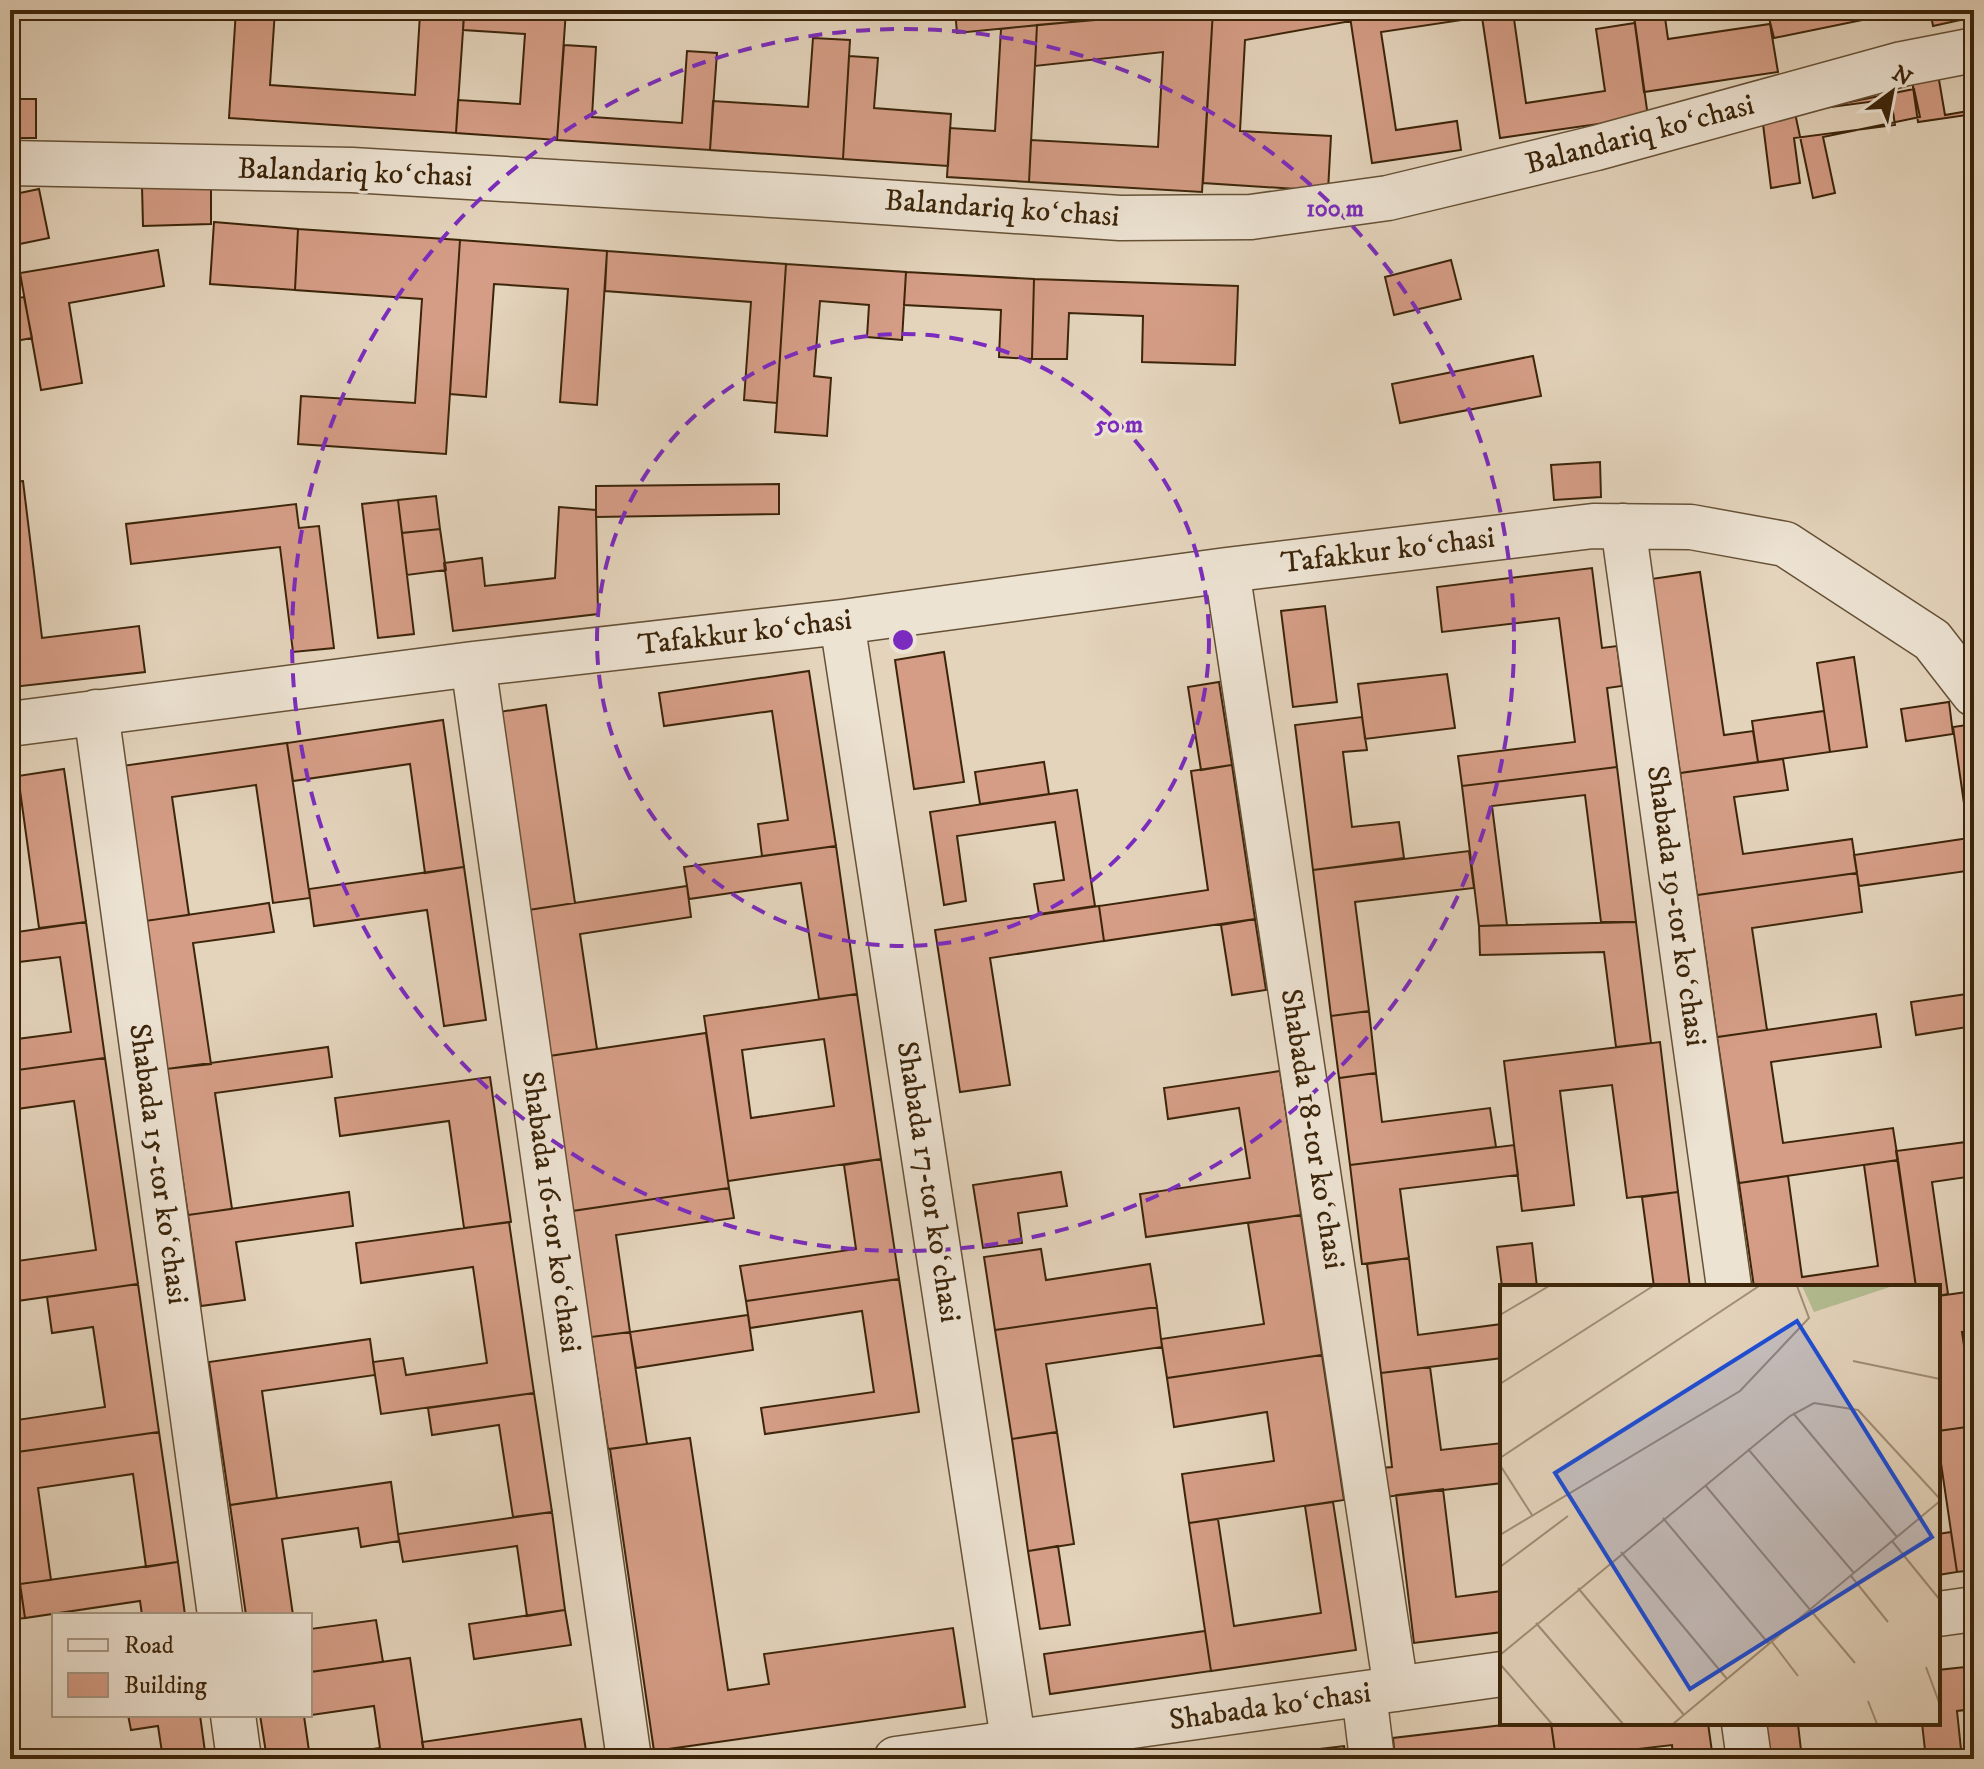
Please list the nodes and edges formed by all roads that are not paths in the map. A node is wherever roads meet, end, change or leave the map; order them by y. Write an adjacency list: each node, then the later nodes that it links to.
1 (1974, 50): 2 (street, Balandariq koʻchasi)
2 (10, 163)
3 (1623, 526): 4 (street, Tafakkur koʻchasi); 7 (street, Tafakkur koʻchasi); 10 (street, Shabada 19-tor koʻchasi)
4 (1227, 570): 5 (street, Tafakkur koʻchasi); 15 (street, Shabada 18-tor koʻchasi)
5 (842, 622): 6 (street, Tafakkur koʻchasi); 18 (street, Shabada 17-tor koʻchasi)
6 (473, 664): 8 (street, Tafakkur koʻchasi); 20 (street, Shabada 16-tor koʻchasi)
7 (1974, 694)
8 (96, 712): 9 (street, Tafakkur koʻchasi); 12 (street, Shabada 15-tor koʻchasi)
9 (10, 724)
10 (1729, 1285)
11 (1974, 1609): 13 (street)
12 (220, 1613)
13 (1940, 1614)
14 (1500, 1674): 15 (street, Shabada koʻchasi)
15 (1380, 1691): 18 (street, Shabada koʻchasi); 22 (street, Shabada 18-tor koʻchasi)
16 (233, 1717): 19 (street)
17 (1744, 1725): 23 (street)
18 (1015, 1751): 21 (street, Shabada koʻchasi)
19 (239, 1759)
20 (629, 1759)
21 (896, 1759)
22 (1372, 1759)
23 (1749, 1759)

